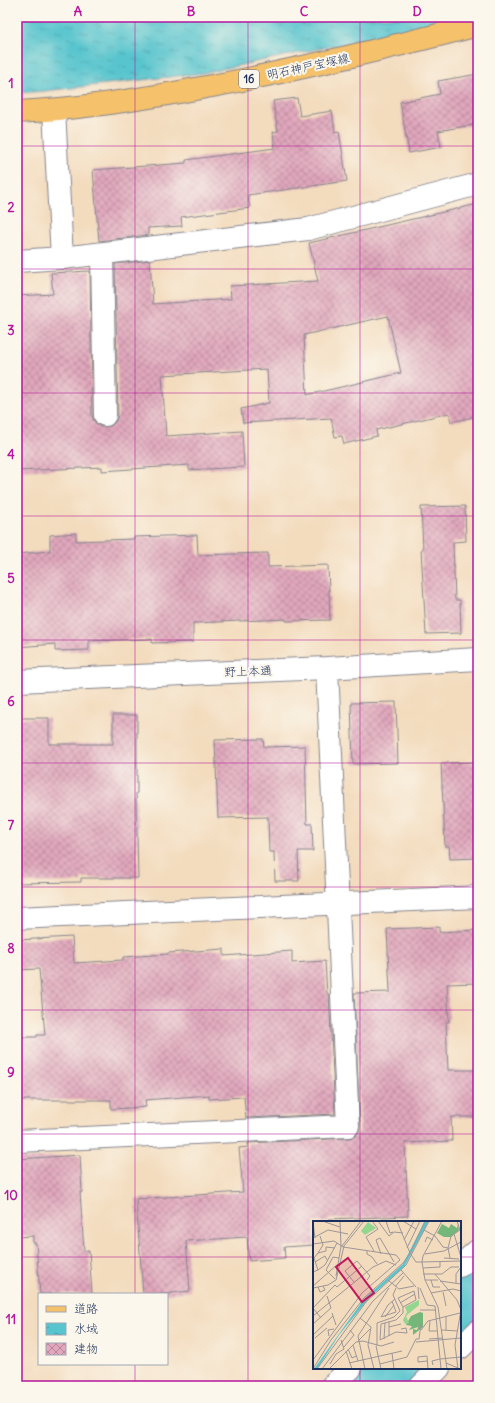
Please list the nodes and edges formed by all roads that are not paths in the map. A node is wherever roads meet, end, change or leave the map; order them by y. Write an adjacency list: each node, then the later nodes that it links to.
1 (478, 25): 2 (main road, 明石神戸宝塚線 / 16)
2 (54, 110): 3 (main road, 明石神戸宝塚線 / 16); 6 (street)
3 (17, 112)
4 (478, 184): 5 (street)
5 (102, 254): 6 (street); 8 (street)
6 (62, 258): 7 (street)
7 (17, 261)
8 (105, 415)
9 (478, 660): 10 (street, 野上本通)
10 (327, 668): 11 (street, 野上本通); 13 (street)
11 (17, 681)
12 (478, 897): 13 (street)
13 (338, 904): 14 (street); 15 (street)
14 (17, 918)
15 (17, 1141)
16 (478, 1250): 17 (street)
17 (461, 1265)
18 (478, 1331): 19 (street)
19 (461, 1347)
20 (350, 1369): 22 (street)
21 (439, 1369): 23 (street)
22 (332, 1386)
23 (421, 1386)

